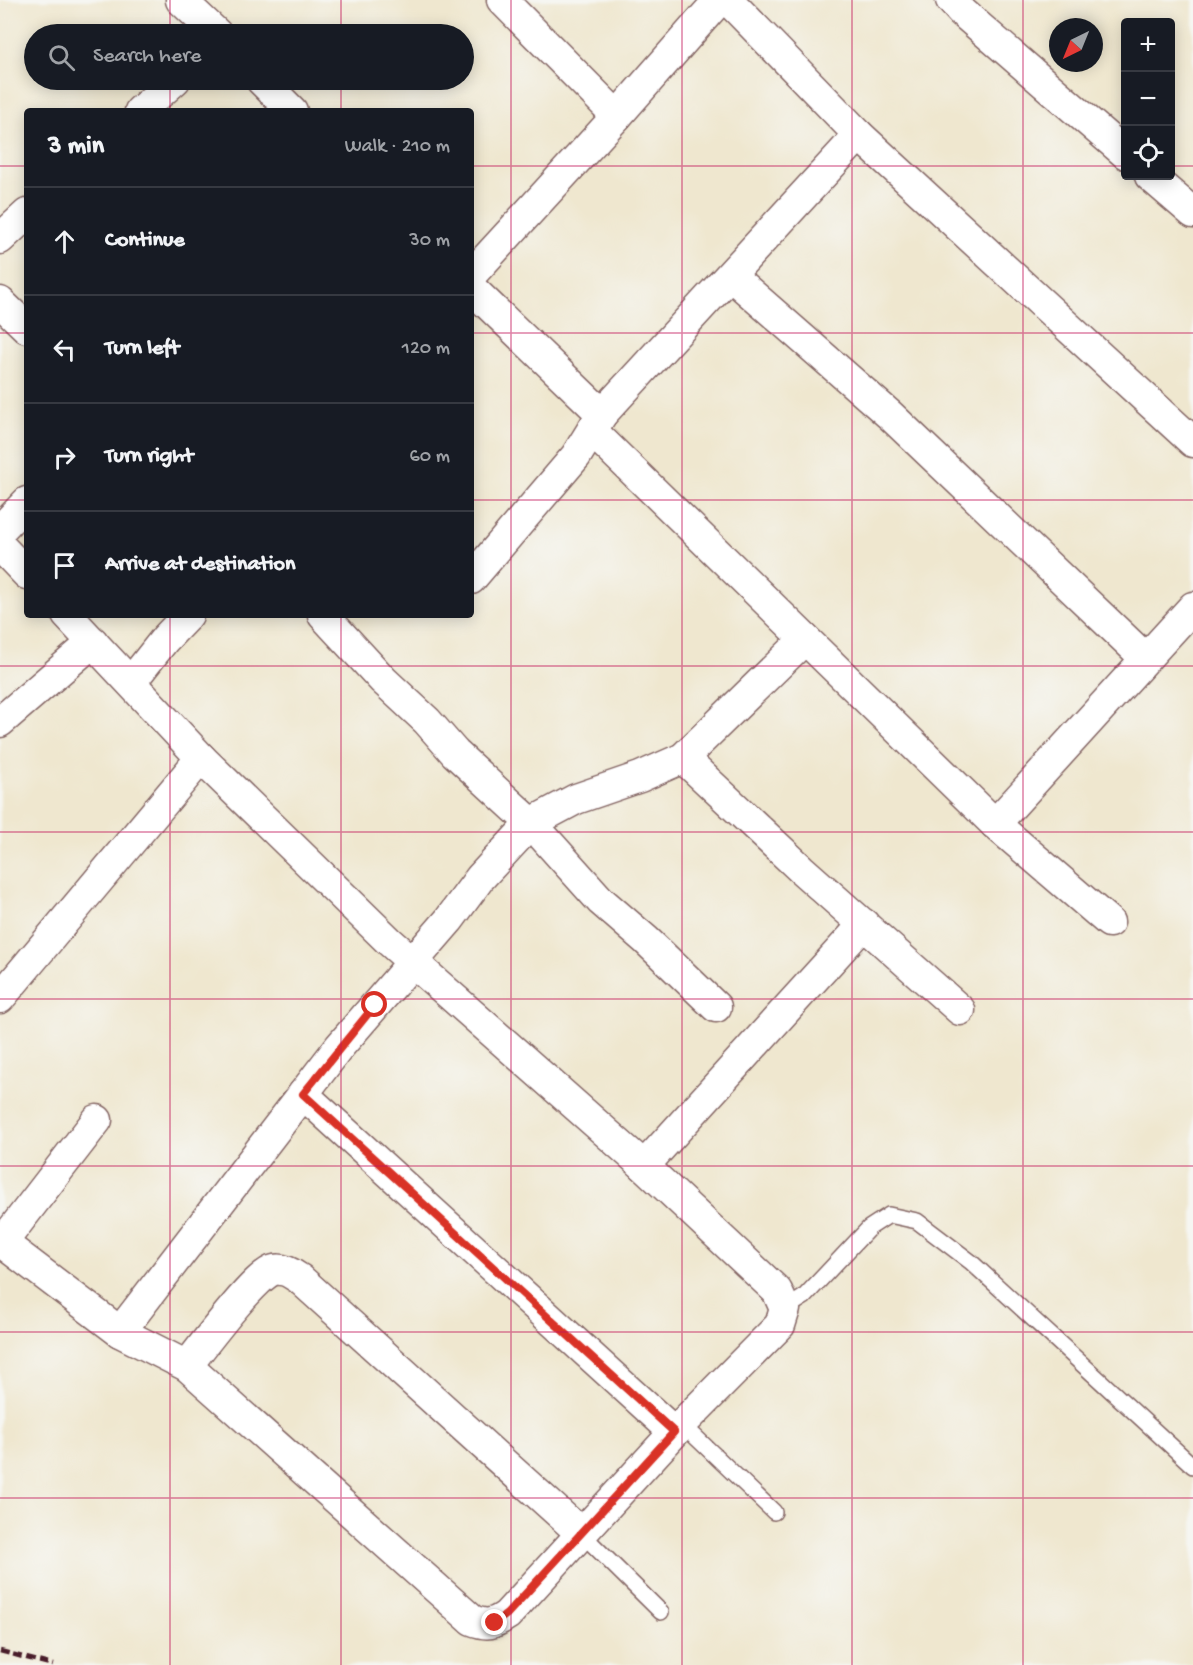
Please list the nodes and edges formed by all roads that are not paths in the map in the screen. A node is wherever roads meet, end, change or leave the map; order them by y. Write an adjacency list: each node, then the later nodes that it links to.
1 (181, 0): 6 (street)
2 (502, 0): 11 (street)
3 (719, 0): 11 (street)
4 (728, 0): 12 (street)
5 (951, 0): 13 (street)
6 (206, 24)
7 (164, 90): 9 (street)
8 (271, 90): 10 (street)
9 (143, 108)
10 (289, 108)
11 (616, 116): 18 (street)
12 (859, 135): 19 (street); 24 (street)
13 (1121, 151)
14 (1155, 180): 15 (street)
15 (1193, 213)
16 (24, 217): 17 (street)
17 (0, 239)
18 (474, 272)
19 (731, 276): 23 (street); 36 (street)
20 (474, 291): 23 (street)
21 (0, 302): 22 (street)
22 (24, 325)
23 (597, 423): 29 (street); 34 (street)
24 (1193, 442)
25 (24, 505): 26 (street)
26 (0, 530)
27 (0, 546): 28 (street)
28 (24, 571)
29 (474, 575)
30 (1193, 607): 36 (street)
31 (70, 618): 35 (street)
32 (186, 618): 37 (street)
33 (326, 618): 41 (street)
34 (805, 639): 40 (street); 42 (street)
35 (93, 642): 37 (street); 38 (street)
36 (1145, 658): 42 (street)
37 (131, 681): 39 (street)
38 (0, 722)
39 (201, 758): 45 (street); 46 (street)
40 (683, 758): 41 (street); 44 (street)
41 (531, 823): 45 (street); 47 (street)
42 (995, 824): 43 (street)
43 (1110, 922)
44 (864, 924): 48 (street); 51 (street)
45 (412, 961): 49 (street); 51 (street)
46 (0, 998)
47 (716, 1007)
48 (960, 1010)
49 (303, 1094): 54 (street); 56 (street)
50 (97, 1120): 52 (street)
51 (644, 1166): 53 (street)
52 (1, 1242): 54 (street)
53 (785, 1309): 56 (street); 57 (lane)
54 (120, 1332): 55 (street)
55 (187, 1366): 59 (street); 59 (street)
56 (678, 1428): 58 (lane); 59 (street)
57 (1193, 1466)
58 (774, 1512)
59 (581, 1533): 60 (lane)
60 (661, 1612)

